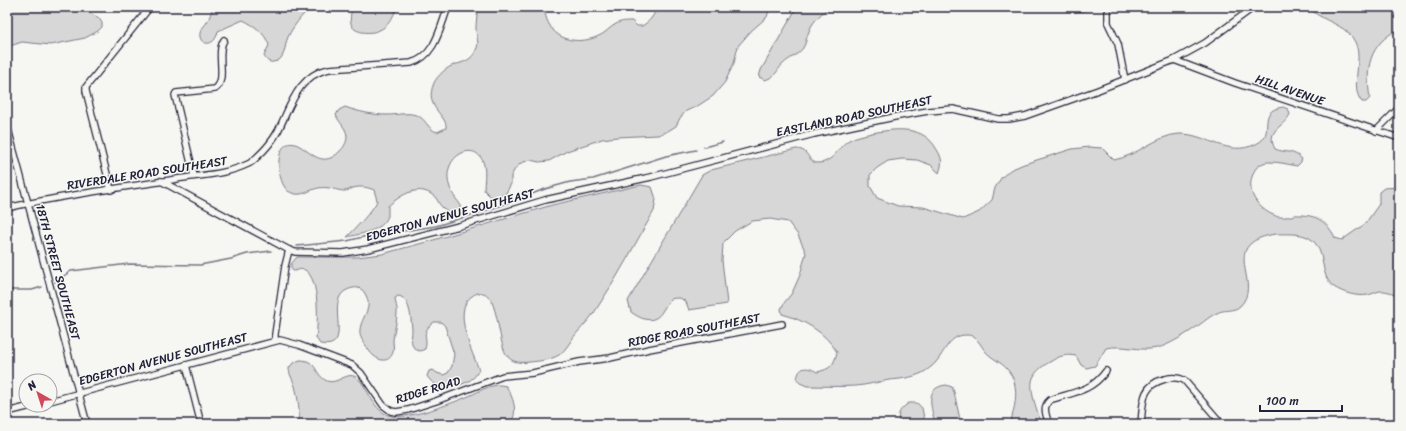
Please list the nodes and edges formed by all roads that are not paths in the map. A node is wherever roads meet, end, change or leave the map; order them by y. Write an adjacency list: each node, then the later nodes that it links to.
1 (150, 7): 15 (street)
2 (448, 7): 12 (street, RIVERDALE ROAD SOUTHEAST)
3 (1254, 7): 6 (street, EASTLAND ROAD SOUTHEAST)
4 (1108, 12): 7 (street)
5 (224, 40): 12 (street)
6 (1174, 60): 7 (street, EASTLAND ROAD SOUTHEAST); 10 (street, HILL AVENUE)
7 (1125, 80): 14 (street, EASTLAND ROAD SOUTHEAST)
8 (1399, 108): 10 (street)
9 (7, 125): 16 (street, 18TH STREET SOUTHEAST)
10 (1376, 130): 11 (street, HILL AVENUE)
11 (1399, 138)
12 (194, 176): 13 (street, RIVERDALE ROAD SOUTHEAST)
13 (161, 181): 15 (street, RIVERDALE ROAD SOUTHEAST); 18 (street)
14 (628, 182): 18 (street, EDGERTON AVENUE SOUTHEAST)
15 (111, 190): 16 (street, RIVERDALE ROAD SOUTHEAST)
16 (28, 204): 17 (street, RIVERDALE ROAD SOUTHEAST); 24 (street, 18TH STREET SOUTHEAST)
17 (7, 208)
18 (289, 250): 20 (street)
19 (782, 324): 21 (street, RIDGE ROAD SOUTHEAST)
20 (275, 340): 21 (street, RIDGE ROAD); 22 (street, EDGERTON AVENUE SOUTHEAST)
21 (610, 358)
22 (186, 365): 24 (street, EDGERTON AVENUE SOUTHEAST); 29 (street)
23 (1106, 371): 30 (street)
24 (79, 393): 25 (street, EDGERTON AVENUE SOUTHEAST); 28 (street, 18TH STREET SOUTHEAST)
25 (58, 399)
26 (18, 409): 27 (street)
27 (7, 412)
28 (87, 424)
29 (201, 424)
30 (1049, 424)
31 (1141, 424): 32 (street)
32 (1222, 424)

